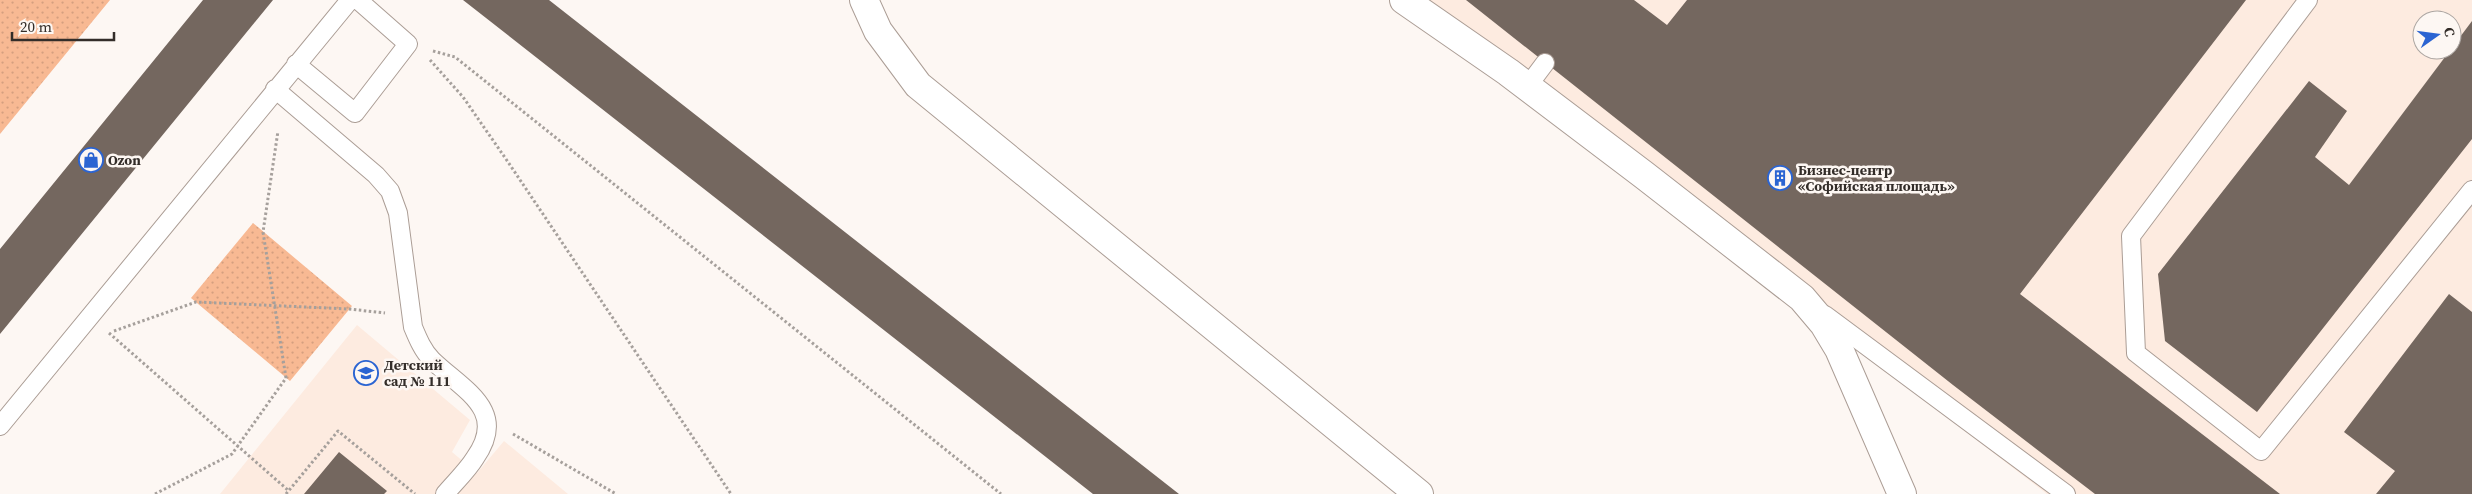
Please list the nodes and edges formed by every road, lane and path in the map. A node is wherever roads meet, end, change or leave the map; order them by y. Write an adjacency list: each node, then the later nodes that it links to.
1 (350, 0): 8 (lane)
2 (358, 0): 6 (lane)
3 (864, 0): 27 (street)
4 (1404, 0): 9 (street)
5 (2308, 0): 11 (lane)
6 (408, 44): 8 (lane); 25 (path); 26 (path)
7 (1545, 62): 9 (lane)
8 (296, 64): 10 (lane)
9 (1528, 87): 12 (street)
10 (279, 93): 13 (path); 14 (lane); 15 (lane)
11 (2472, 190)
12 (1802, 298): 28 (street); 29 (lane)
13 (275, 306): 15 (path); 16 (path); 19 (path)
14 (90, 316): 16 (path); 18 (lane)
15 (411, 316): 17 (lane)
16 (109, 333): 19 (path)
17 (487, 414): 23 (lane); 24 (path)
18 (0, 426)
19 (238, 447): 20 (path); 21 (path)
20 (288, 492): 22 (path)
21 (155, 494)
22 (415, 494)
23 (445, 494)
24 (616, 494)
25 (731, 494)
26 (1001, 494)
27 (1419, 494)
28 (1902, 494)
29 (2066, 494)

